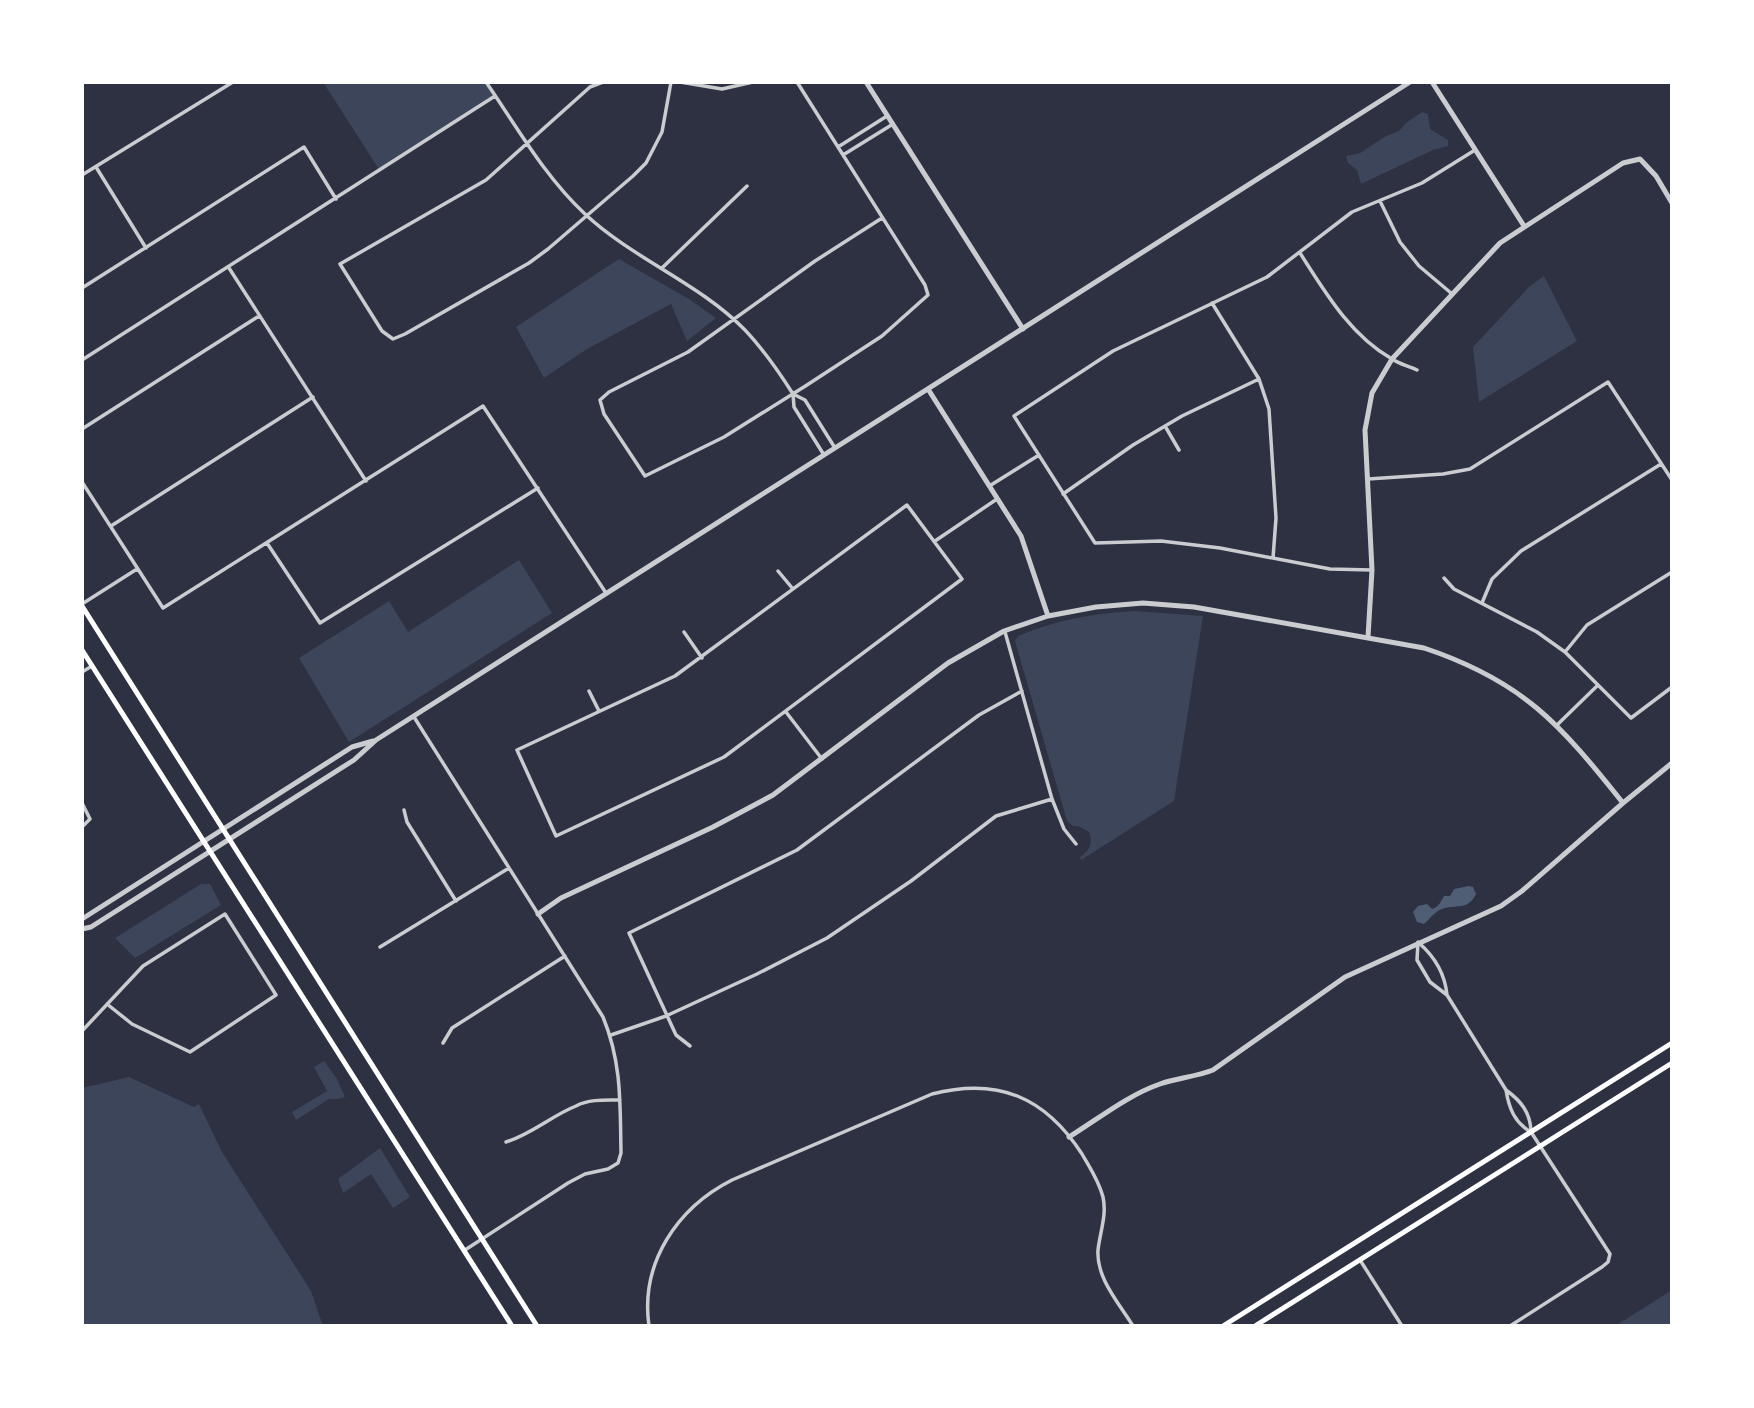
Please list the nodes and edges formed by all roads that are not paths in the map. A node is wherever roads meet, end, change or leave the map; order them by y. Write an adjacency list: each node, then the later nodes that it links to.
1 (233, 82): 18 (street)
2 (486, 82): 11 (street)
3 (603, 82): 14 (street)
4 (671, 82): 24 (street)
5 (680, 82): 6 (street)
6 (753, 82)
7 (797, 82): 15 (street)
8 (866, 82): 12 (street)
9 (1410, 82): 36 (street)
10 (1432, 82): 16 (street)
11 (495, 96): 14 (street); 21 (street)
12 (887, 116): 13 (street); 15 (street)
13 (893, 124): 17 (street); 36 (street)
14 (529, 143): 24 (street); 24 (street)
15 (838, 147): 17 (street)
16 (1475, 150): 22 (street); 26 (street)
17 (843, 155): 25 (street)
18 (96, 167): 19 (street); 27 (street)
19 (82, 176)
20 (747, 186): 30 (street)
21 (336, 199): 27 (street); 29 (street)
22 (1380, 201): 28 (street); 32 (street)
23 (1672, 203): 26 (street)
24 (587, 215): 30 (street)
25 (882, 218): 35 (street); 42 (street)
26 (1524, 226): 32 (street)
27 (146, 248): 31 (street)
28 (1300, 253): 33 (street); 37 (street)
29 (228, 268): 34 (street); 38 (street)
30 (663, 268): 35 (street)
31 (82, 288)
32 (1451, 293): 37 (street)
33 (1212, 303): 40 (street); 49 (street)
34 (260, 316): 43 (street); 45 (street)
35 (733, 320): 42 (street); 42 (street)
36 (1023, 328): 41 (street)
37 (1392, 359): 39 (street); 51 (street)
38 (82, 360)
39 (1417, 370)
40 (1259, 379): 44 (street); 62 (street)
41 (928, 389): 46 (street); 55 (street)
42 (793, 394): 46 (street); 48 (street)
43 (313, 397): 53 (street); 59 (street)
44 (1165, 426): 47 (street); 57 (street)
45 (82, 429)
46 (835, 448): 48 (street)
47 (1179, 450)
48 (824, 455): 69 (street)
49 (1039, 455): 55 (street); 57 (street)
50 (1661, 464): 51 (street); 52 (street); 70 (street)
51 (1368, 479): 64 (street)
52 (1672, 480)
53 (366, 481): 56 (street); 61 (street)
54 (82, 482): 59 (street)
55 (991, 485): 58 (street)
56 (538, 488): 61 (street); 69 (street)
57 (1063, 494): 62 (street)
58 (998, 499): 60 (street); 72 (street)
59 (111, 526): 63 (street)
60 (935, 541): 68 (street); 86 (street)
61 (267, 543): 63 (street)
62 (1273, 558): 64 (street)
63 (137, 569): 71 (street)
64 (1372, 570): 75 (street)
65 (778, 571): 68 (street)
66 (1672, 572): 77 (street)
67 (1444, 578): 70 (street)
68 (793, 589): 78 (street)
69 (606, 593): 87 (street)
70 (1482, 603): 77 (street)
71 (82, 605): 97 (main road)
72 (1048, 616): 73 (street); 75 (street)
73 (1004, 631): 84 (street); 90 (street)
74 (684, 632): 78 (street)
75 (1368, 637): 88 (street)
76 (82, 650): 79 (main road)
77 (1564, 652): 81 (street)
78 (702, 658): 85 (street)
79 (92, 666): 80 (street); 99 (main road)
80 (82, 672)
81 (1599, 684): 82 (street); 88 (street)
82 (1672, 687)
83 (589, 691): 85 (street)
84 (1022, 691): 92 (street); 112 (street)
85 (599, 711): 86 (street)
86 (786, 712): 90 (street)
87 (413, 716): 89 (street); 102 (street)
88 (1557, 725): 94 (street)
89 (376, 740): 97 (street); 98 (street)
90 (822, 759): 104 (street)
91 (1672, 763): 94 (street)
92 (1052, 799): 100 (street); 112 (street)
93 (82, 803): 96 (street)
94 (1623, 803): 107 (street)
95 (404, 810): 103 (street)
96 (82, 827)
97 (223, 830): 98 (main road); 99 (street)
98 (230, 840): 101 (street); 125 (main road)
99 (204, 841): 101 (main road); 105 (street)
100 (1076, 844)
101 (211, 852): 106 (street); 126 (main road)
102 (509, 868): 103 (street); 104 (street)
103 (456, 901): 108 (street)
104 (538, 914): 109 (street)
105 (82, 919)
106 (82, 929)
107 (1418, 942): 110 (street); 110 (street); 122 (street)
108 (380, 947)
109 (566, 956): 114 (street); 115 (street)
110 (1447, 995): 119 (street)
111 (107, 1004): 111 (street); 113 (street)
112 (666, 1016): 114 (street); 117 (street)
113 (82, 1031)
114 (611, 1035): 120 (street)
115 (443, 1043)
116 (1672, 1043): 121 (main road)
117 (690, 1046)
118 (1672, 1063): 124 (main road)
119 (1506, 1090): 121 (street); 121 (street)
120 (620, 1100): 123 (street); 125 (street)
121 (1531, 1132): 124 (street); 132 (main road)
122 (1069, 1137): 130 (street); 131 (street)
123 (506, 1142)
124 (1540, 1146): 127 (main road); 135 (street)
125 (482, 1239): 126 (street); 129 (main road)
126 (463, 1251): 128 (main road)
127 (1360, 1260): 133 (main road); 134 (street)
128 (512, 1326)
129 (537, 1326)
130 (649, 1326)
131 (1133, 1326)
132 (1223, 1326)
133 (1255, 1326)
134 (1402, 1326)
135 (1510, 1326)

